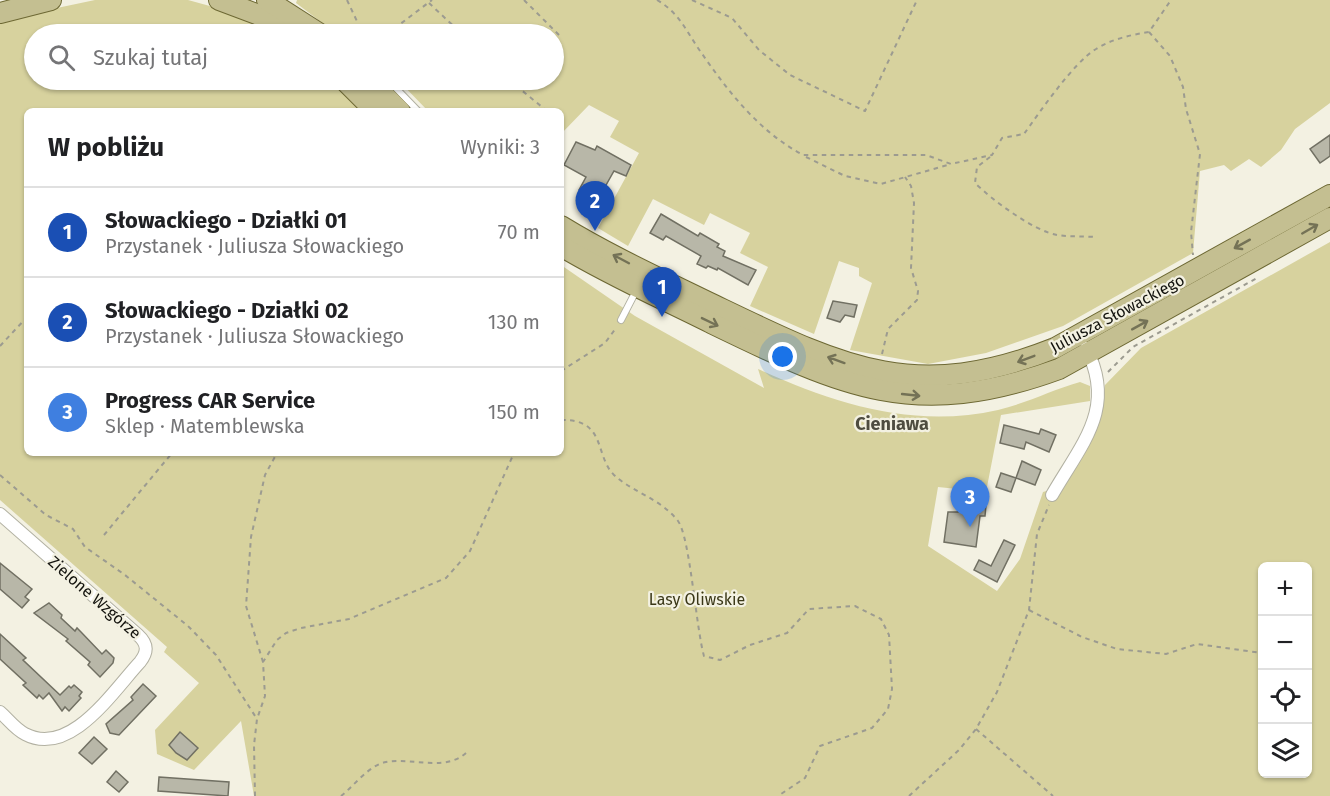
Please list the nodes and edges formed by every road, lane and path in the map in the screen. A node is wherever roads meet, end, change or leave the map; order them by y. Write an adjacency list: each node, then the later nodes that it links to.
1 (51, 0): 11 (main road)
2 (219, 0): 12 (main road)
3 (267, 0): 13 (main road)
4 (346, 0): 14 (path)
5 (524, 0): 17 (path)
6 (657, 0): 27 (path)
7 (692, 0): 8 (path)
8 (917, 0)
9 (1171, 0): 18 (path)
10 (430, 1): 15 (path); 16 (path)
11 (0, 13)
12 (275, 24)
13 (304, 24)
14 (358, 24)
15 (400, 24)
16 (452, 24)
17 (548, 24)
18 (1149, 32): 28 (path); 36 (path)
19 (354, 90): 23 (main road)
20 (379, 90): 24 (main road)
21 (398, 90): 25 (lane)
22 (521, 90): 26 (path)
23 (372, 108)
24 (397, 108)
25 (415, 108)
26 (543, 108)
27 (804, 155): 29 (path); 30 (path)
28 (992, 155): 29 (path); 34 (path)
29 (951, 164): 30 (path)
30 (906, 177): 44 (path)
31 (1330, 195): 41 (main road, Juliusza Słowackiego, one-way to 41)
32 (1330, 218): 43 (main road, Juliusza Słowackiego, one-way to 32)
33 (564, 228): 38 (main road, Juliusza Słowackiego, one-way to 33)
34 (1095, 237)
35 (564, 247): 38 (main road, Juliusza Słowackiego)
36 (1194, 258)
37 (1258, 278): 47 (path)
38 (642, 280): 40 (lane); 41 (main road, Juliusza Słowackiego, one-way to 38); 43 (main road, Juliusza Słowackiego, one-way to 43)
39 (24, 320): 42 (path)
40 (621, 320): 45 (path)
41 (1080, 336): 43 (street)
42 (0, 346)
43 (1089, 354): 47 (street)
44 (880, 363)
45 (566, 365): 46 (path)
46 (564, 367)
47 (1098, 376): 53 (street)
48 (564, 421): 65 (path)
49 (170, 456): 55 (path)
50 (275, 456): 58 (path)
51 (513, 456): 58 (path)
52 (0, 475): 60 (path)
53 (1052, 495): 56 (path)
54 (0, 514): 59 (street, Zielone Wzgórze)
55 (104, 536)
56 (1029, 610): 57 (path); 61 (path)
57 (1258, 652)
58 (263, 662): 60 (path)
59 (0, 712)
60 (257, 719): 63 (path)
61 (976, 729): 66 (path); 67 (path)
62 (468, 751): 64 (path)
63 (255, 796)
64 (340, 796)
65 (778, 796)
66 (909, 796)
67 (1053, 796)

